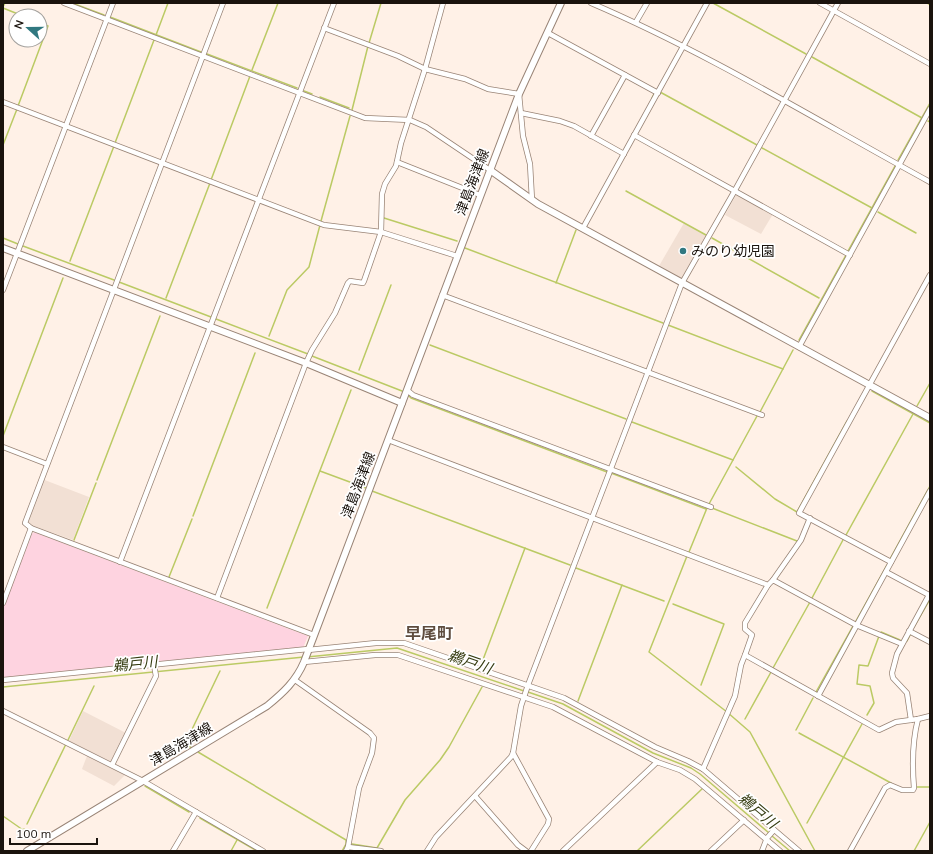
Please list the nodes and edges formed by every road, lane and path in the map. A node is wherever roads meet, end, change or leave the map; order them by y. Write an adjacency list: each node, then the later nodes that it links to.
1 (64, 3): 13 (street)
2 (113, 3): 13 (street)
3 (223, 3): 18 (street)
4 (334, 3): 15 (street)
5 (443, 3): 20 (street)
6 (561, 3): 16 (main road, 津島海津線)
7 (591, 3): 14 (street)
8 (646, 3): 14 (street)
9 (707, 3): 17 (street)
10 (820, 3): 12 (street)
11 (838, 3): 12 (street)
12 (834, 11): 19 (street); 25 (street)
13 (107, 19): 18 (street); 31 (street)
14 (636, 22): 17 (street)
15 (324, 28): 20 (street); 22 (street)
16 (548, 33): 21 (street); 24 (main road, 津島海津線)
17 (683, 46): 23 (street); 25 (street)
18 (203, 56): 22 (street); 36 (street)
19 (930, 64)
20 (425, 69): 24 (street); 30 (street)
21 (625, 75): 23 (street); 33 (street)
22 (299, 92): 30 (street); 42 (street)
23 (658, 93): 32 (street)
24 (519, 94): 28 (street); 29 (main road, 津島海津線)
25 (784, 101): 37 (street); 40 (street)
26 (3, 102): 31 (street)
27 (930, 109): 37 (street)
28 (521, 115): 29 (street); 33 (street); 43 (street)
29 (510, 116): 38 (main road, 津島海津線)
30 (410, 120): 35 (street); 38 (street)
31 (66, 126): 36 (street); 47 (street)
32 (634, 135): 34 (street); 40 (street)
33 (590, 136): 34 (street)
34 (624, 154): 44 (street)
35 (397, 162): 41 (street); 45 (street)
36 (162, 163): 42 (street); 53 (street)
37 (899, 165): 39 (street); 48 (street)
38 (490, 170): 41 (main road, 津島海津線); 43 (main road)
39 (930, 182)
40 (734, 192): 48 (street); 51 (street)
41 (480, 195): 49 (main road, 津島海津線)
42 (258, 200): 45 (street); 55 (street)
43 (532, 200): 44 (main road)
44 (583, 228): 51 (main road)
45 (381, 232): 49 (street); 57 (street)
46 (3, 248): 47 (main road)
47 (17, 253): 52 (street); 53 (main road)
48 (850, 255): 56 (street)
49 (457, 256): 54 (main road, 津島海津線)
50 (930, 275): 59 (street)
51 (682, 283): 56 (main road); 58 (street)
52 (3, 290)
53 (113, 290): 55 (main road); 66 (street)
54 (442, 295): 58 (street); 60 (main road, 津島海津線)
55 (210, 326): 57 (main road); 73 (street)
56 (800, 347): 59 (main road)
57 (306, 363): 61 (main road); 79 (street)
58 (647, 372): 62 (street); 67 (street)
59 (869, 384): 63 (main road); 71 (street)
60 (407, 390): 61 (main road, 津島海津線); 67 (street)
61 (402, 403): 64 (main road, 津島海津線)
62 (762, 415)
63 (930, 418)
64 (388, 440): 70 (street); 83 (main road, 津島海津線)
65 (3, 447): 66 (street)
66 (47, 464): 72 (street)
67 (609, 471): 69 (street); 70 (street)
68 (930, 491): 74 (street)
69 (711, 507)
70 (591, 518): 77 (street); 92 (street)
71 (810, 518): 74 (street); 76 (street)
72 (31, 528): 73 (street); 80 (street)
73 (120, 562): 79 (street)
74 (891, 562): 75 (street)
75 (886, 572): 78 (street); 81 (street)
76 (773, 580): 77 (street); 81 (street)
77 (768, 585): 87 (street)
78 (929, 596): 82 (street)
79 (217, 598): 83 (street)
80 (3, 603)
81 (856, 626): 85 (street); 93 (street)
82 (910, 631): 84 (street); 85 (street)
83 (314, 635): 86 (main road, 津島海津線)
84 (930, 642)
85 (902, 644): 98 (street)
86 (308, 650): 88 (main road, 津島海津線); 89 (street); 92 (street)
87 (745, 655): 93 (street); 102 (street)
88 (304, 662): 91 (main road, 津島海津線); 94 (street)
89 (154, 666): 90 (street); 101 (street)
90 (3, 680)
91 (295, 680): 103 (main road, 津島海津線); 109 (street)
92 (528, 686): 94 (street); 102 (street)
93 (818, 696): 98 (street)
94 (524, 697): 99 (street); 100 (street)
95 (3, 711): 101 (street)
96 (930, 716): 97 (street)
97 (918, 719): 98 (street); 122 (street)
98 (911, 720)
99 (513, 753): 104 (street); 116 (street)
100 (657, 762): 106 (street); 117 (street)
101 (112, 765): 103 (street)
102 (702, 769): 107 (street)
103 (143, 781): 105 (street); 110 (main road, 津島海津線)
104 (475, 796): 114 (street); 115 (street)
105 (196, 812): 111 (street); 112 (street)
106 (744, 820): 108 (street); 118 (street)
107 (774, 830): 108 (street); 121 (street)
108 (767, 839): 119 (street); 120 (street)
109 (347, 849): 113 (street)
110 (27, 851)
111 (173, 851)
112 (263, 851)
113 (381, 851)
114 (427, 851)
115 (526, 851)
116 (531, 851)
117 (562, 851)
118 (711, 851)
119 (762, 851)
120 (780, 851)
121 (799, 851)
122 (850, 851)

